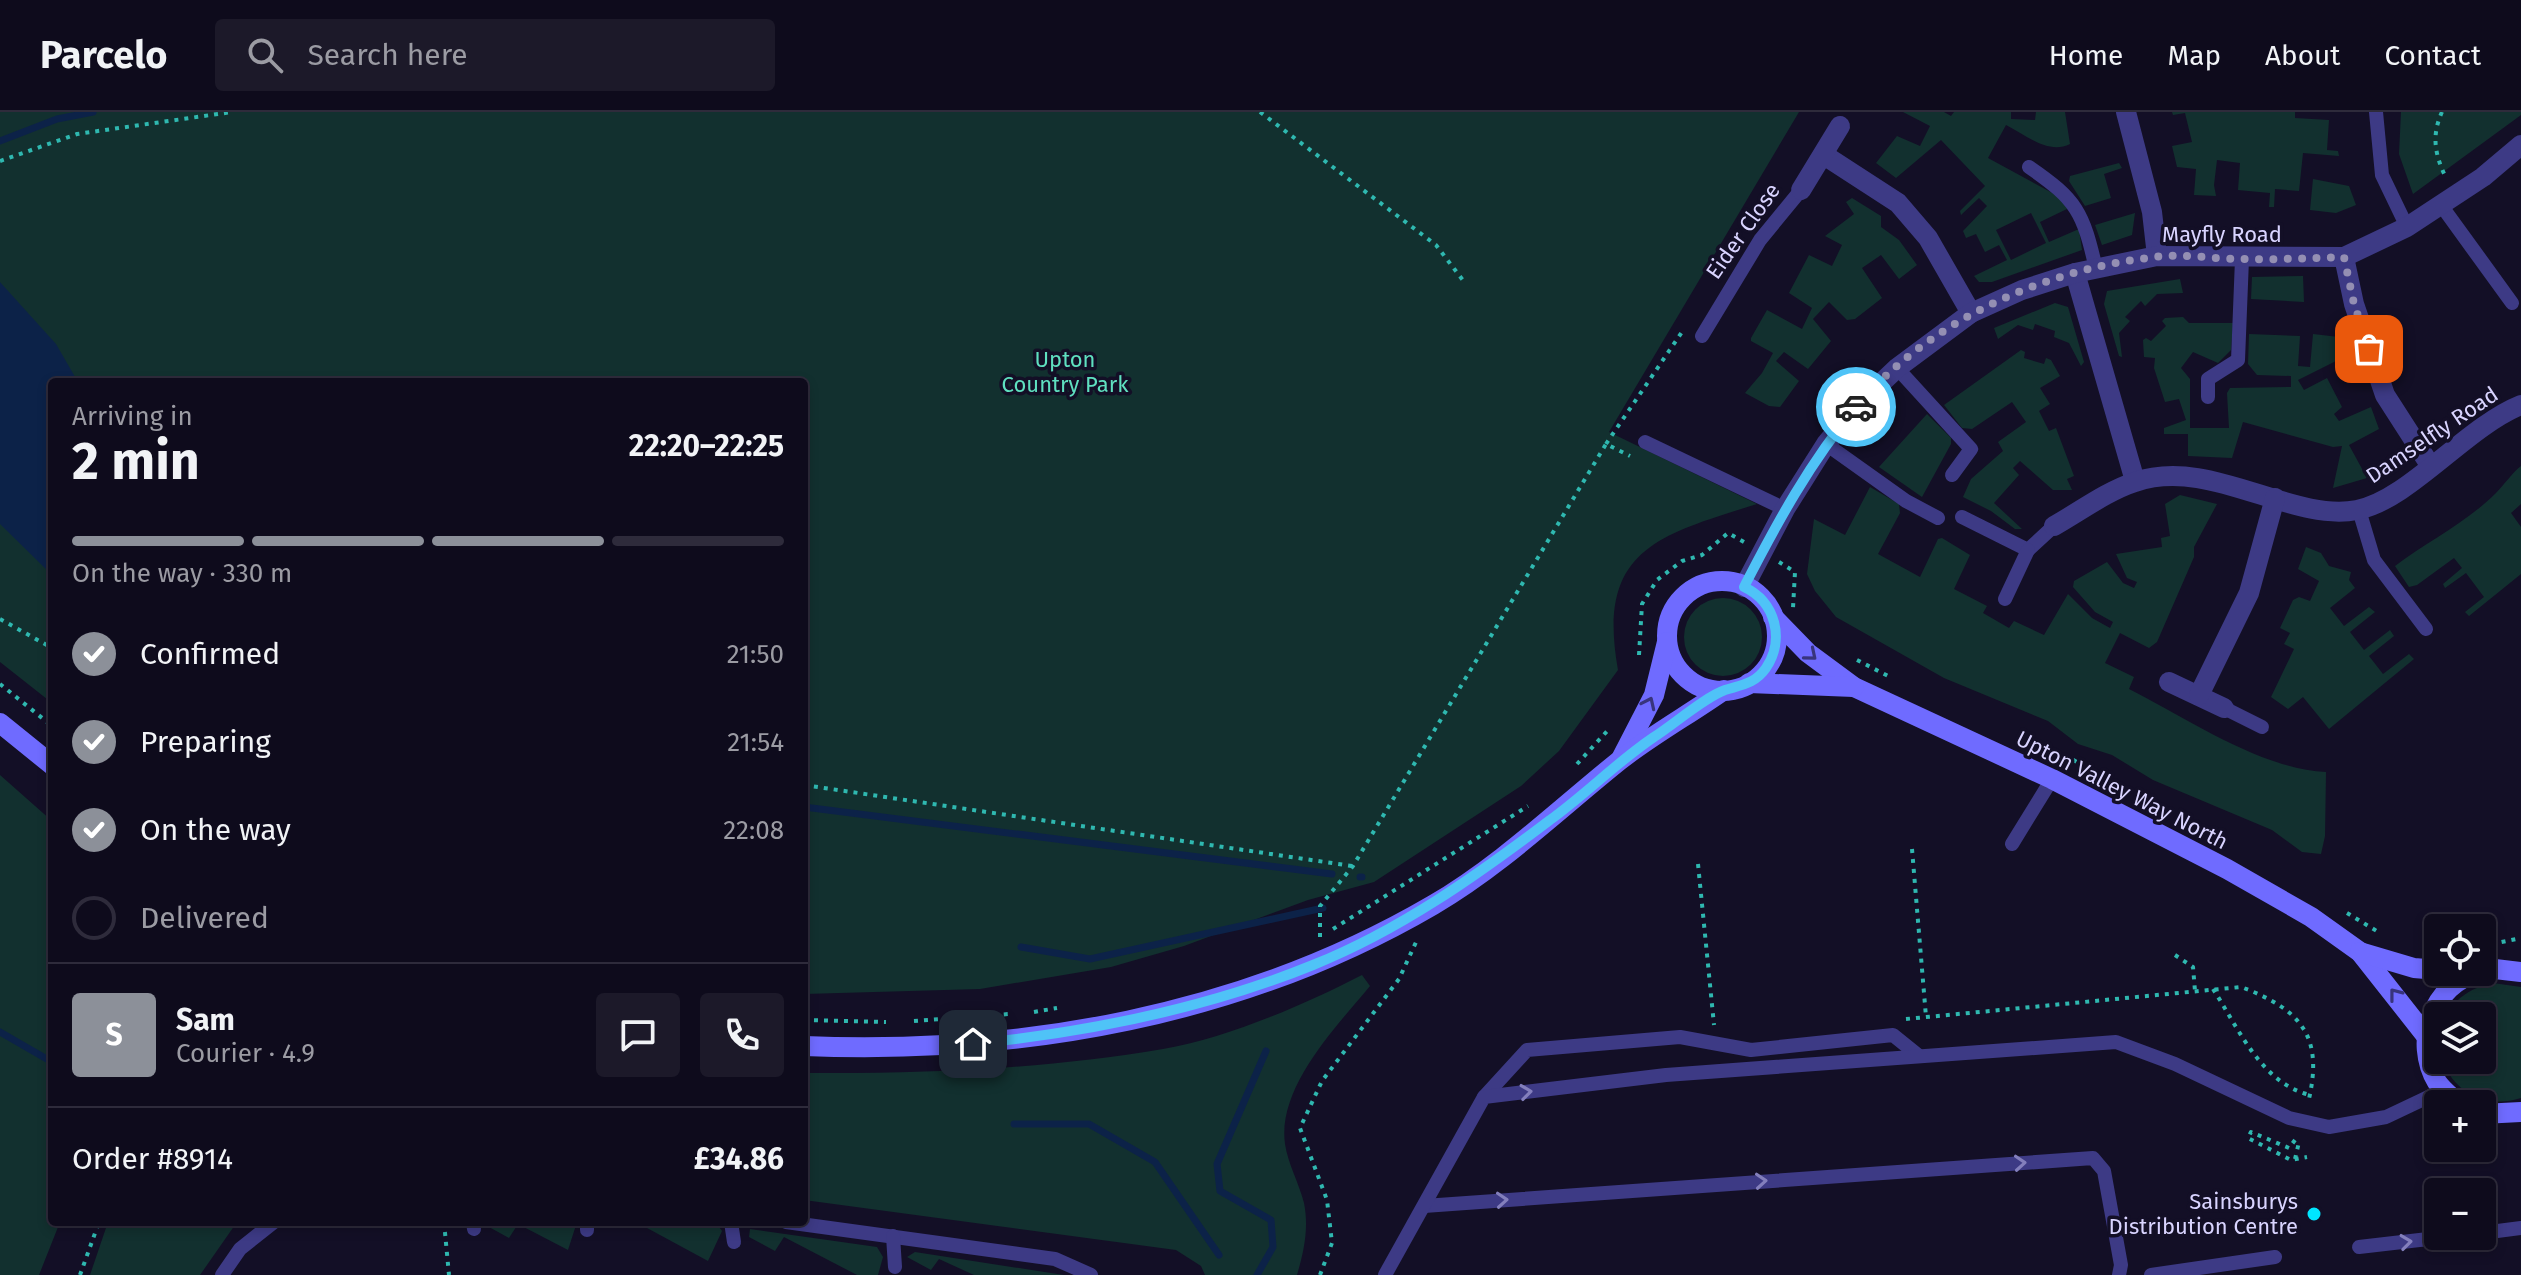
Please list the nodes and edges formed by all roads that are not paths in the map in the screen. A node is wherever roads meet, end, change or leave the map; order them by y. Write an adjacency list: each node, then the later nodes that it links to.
1 (2126, 112): 10 (street)
2 (2376, 112): 9 (lane)
3 (1844, 119): 5 (street, Eider Close)
4 (2519, 150): 8 (street, Mayfly Road)
5 (1824, 155): 7 (street, Eider Close); 16 (street)
6 (2029, 167): 13 (lane)
7 (1801, 190): 17 (lane, Eider Close)
8 (2441, 205): 9 (street, Mayfly Road); 15 (lane)
9 (2407, 227): 11 (street, Mayfly Road)
10 (2157, 256): 12 (street, Mayfly Road); 13 (street, Mayfly Road)
11 (2344, 257): 12 (street, Mayfly Road); 23 (street)
12 (2242, 259): 19 (lane)
13 (2096, 269): 14 (street, Mayfly Road)
14 (2075, 273): 16 (street, Mayfly Road); 25 (street)
15 (2512, 303)
16 (1971, 313): 18 (street, Mayfly Road)
17 (1702, 336)
18 (1897, 368): 22 (street, Mayfly Road); 24 (lane)
19 (2208, 397)
20 (2520, 409): 23 (street, Damselfly Road)
21 (1645, 442): 27 (lane)
22 (1826, 444): 27 (street, Mayfly Road); 30 (lane)
23 (2430, 465): 28 (street, Damselfly Road)
24 (1952, 475)
25 (2135, 481): 26 (street, Damselfly Road); 31 (street, Damselfly Road)
26 (2275, 498): 28 (street, Damselfly Road); 42 (street)
27 (1785, 509): 33 (street, Mayfly Road)
28 (2359, 510): 36 (lane)
29 (1962, 517): 32 (lane)
30 (1938, 518)
31 (2054, 526): 32 (lane, Damselfly Road)
32 (2028, 550): 34 (lane)
33 (1744, 587): 35 (street); 37 (street)
34 (2005, 599)
35 (1783, 615): 39 (street); 40 (street, Upton Valley Way North, one-way to 40)
36 (2426, 629)
37 (1667, 642): 41 (street); 46 (street, one-way to 37)
38 (2169, 682): 42 (street)
39 (1749, 683): 40 (street, Upton Valley Way North); 41 (street)
40 (1854, 687): 48 (street, Upton Valley Way North)
41 (1724, 690): 46 (street)
42 (2199, 695): 43 (street)
43 (2224, 708): 45 (lane)
44 (0, 723): 47 (street)
45 (2262, 727)
46 (1621, 760): 57 (street)
47 (48, 762)
48 (2052, 779): 49 (lane); 50 (street, Upton Valley Way North)
49 (2012, 844)
50 (2360, 952): 51 (street, Upton Valley Way North); 56 (street, Upton Valley Way North, one-way to 50)
51 (2424, 969)
52 (2520, 971): 53 (street)
53 (2496, 972)
54 (2452, 986): 55 (street)
55 (2438, 1002)
56 (2424, 1033)
57 (808, 1046)
58 (1919, 1056): 61 (lane, one-way to 58); 61 (lane); 62 (lane)
59 (2434, 1074): 60 (street)
60 (2443, 1090)
61 (1484, 1097): 65 (lane)
62 (2424, 1099)
63 (2520, 1113): 64 (street)
64 (2496, 1114)
65 (1424, 1206): 81 (lane); 82 (lane, one-way to 82)
66 (808, 1225): 71 (lane)
67 (269, 1226): 75 (lane)
68 (732, 1226): 73 (lane)
69 (2521, 1228): 70 (lane)
70 (2496, 1231)
71 (893, 1236): 77 (lane); 80 (lane)
72 (2424, 1239): 74 (lane, one-way to 72)
73 (734, 1242)
74 (2359, 1247)
75 (240, 1249): 78 (lane); 79 (lane)
76 (2275, 1257): 83 (lane)
77 (895, 1267)
78 (222, 1275)
79 (233, 1275)
80 (1091, 1275)
81 (1385, 1275)
82 (2119, 1275)
83 (2151, 1275)

